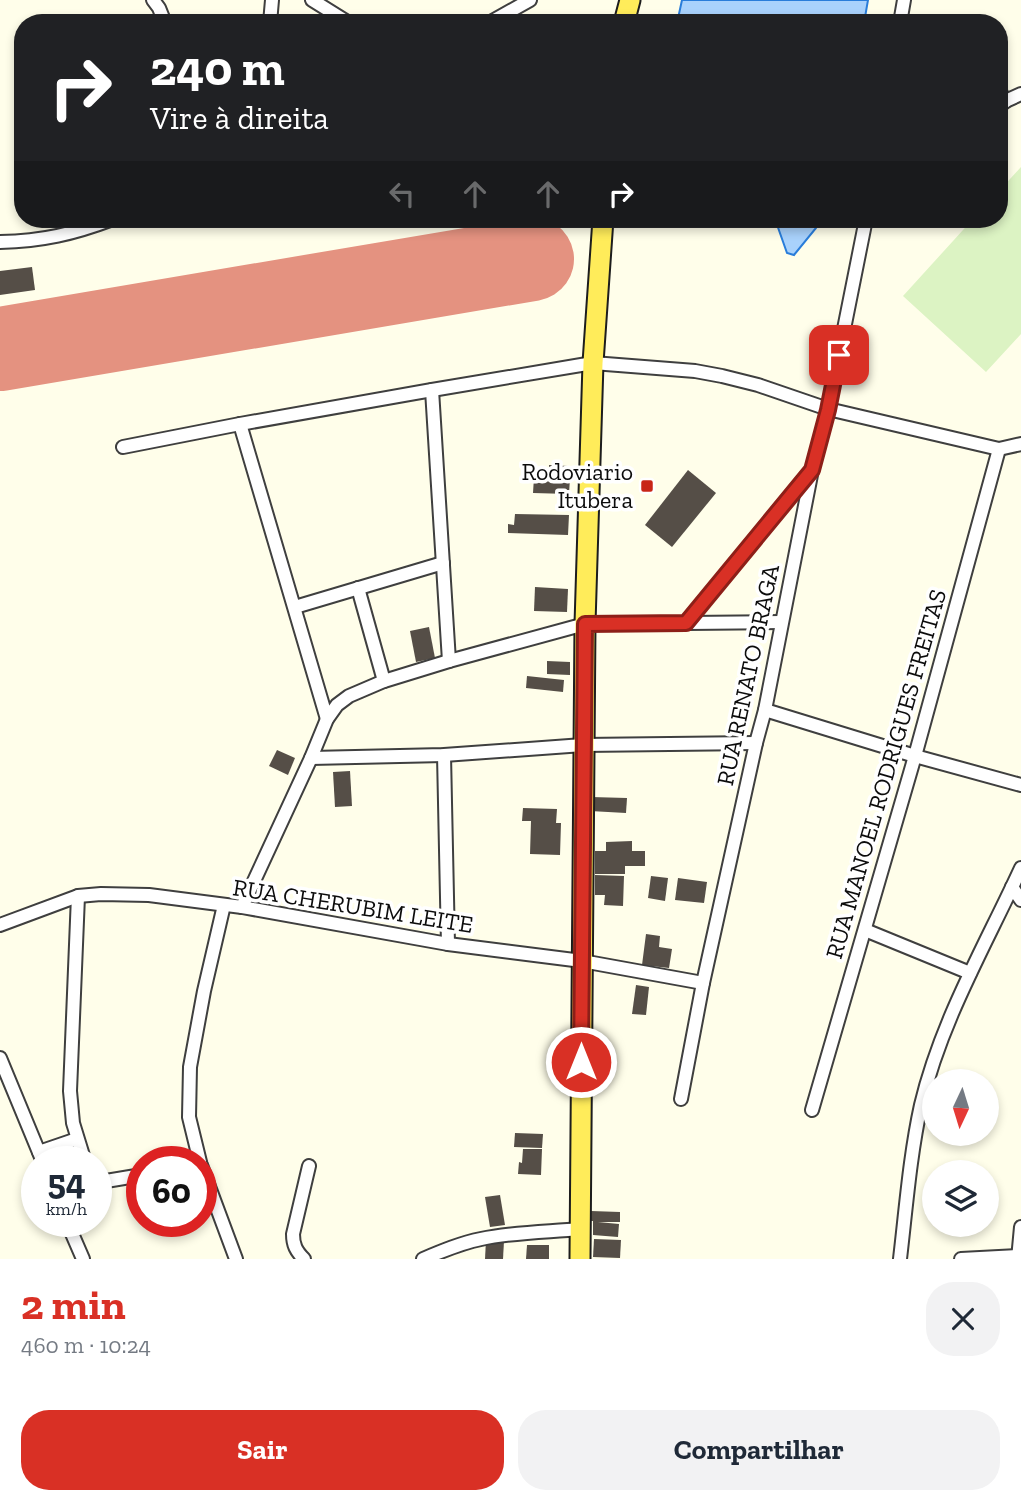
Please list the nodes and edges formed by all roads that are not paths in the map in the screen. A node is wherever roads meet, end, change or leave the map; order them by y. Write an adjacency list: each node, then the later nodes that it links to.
1 (313, 0): 3 (street)
2 (530, 0): 4 (street)
3 (335, 14)
4 (505, 14)
5 (70, 228): 9 (street)
6 (87, 228): 9 (street)
7 (602, 228): 11 (main road)
8 (864, 228): 13 (street, RUA RENATO BRAGA)
9 (63, 236): 10 (street)
10 (0, 242)
11 (593, 363): 12 (street); 13 (street); 24 (main road)
12 (432, 390): 14 (street); 19 (street)
13 (828, 410): 17 (street); 18 (street, RUA RENATO BRAGA)
14 (240, 424): 16 (street); 21 (street)
15 (1021, 444): 17 (street)
16 (123, 447)
17 (999, 449): 32 (street, RUA MANOEL RODRIGUES FREITAS)
18 (812, 470): 22 (street, RUA RENATO BRAGA); 23 (street)
19 (443, 563): 20 (street); 25 (street)
20 (358, 588): 21 (street); 26 (street)
21 (295, 607): 28 (street)
22 (781, 622): 23 (street); 27 (street, RUA RENATO BRAGA)
23 (686, 623): 24 (street)
24 (585, 624): 25 (street); 30 (main road)
25 (449, 661): 26 (street)
26 (383, 681): 28 (street)
27 (765, 710): 29 (street, RUA RENATO BRAGA); 32 (street)
28 (327, 719): 33 (street)
29 (756, 743): 30 (street); 46 (street, RUA RENATO BRAGA)
30 (583, 745): 31 (street); 44 (main road)
31 (444, 755): 33 (street); 43 (street)
32 (915, 756): 34 (street); 42 (street, RUA MANOEL RODRIGUES FREITAS)
33 (311, 758): 40 (street)
34 (1021, 785)
35 (1021, 868): 36 (street)
36 (1012, 887): 38 (street); 45 (street)
37 (78, 896): 39 (street, RUA CHERUBIM LEITE); 41 (street, RUA CHERUBIM LEITE); 50 (street)
38 (1021, 901)
39 (224, 905): 40 (street, RUA CHERUBIM LEITE); 54 (street)
40 (242, 907): 43 (street, RUA CHERUBIM LEITE)
41 (0, 925)
42 (865, 930): 45 (street); 49 (street, RUA MANOEL RODRIGUES FREITAS)
43 (448, 944): 44 (street, RUA CHERUBIM LEITE)
44 (582, 961): 46 (street, RUA CHERUBIM LEITE); 58 (main road)
45 (970, 973): 66 (street)
46 (703, 983): 48 (street, RUA RENATO BRAGA)
47 (0, 1058): 51 (street)
48 (681, 1098)
49 (812, 1110)
50 (77, 1139): 52 (street); 53 (street)
51 (36, 1146)
52 (63, 1146)
53 (79, 1146)
54 (197, 1146)
55 (309, 1166): 63 (street)
56 (217, 1207): 62 (street)
57 (1021, 1227): 60 (street)
58 (580, 1229): 64 (street); 65 (main road)
59 (73, 1237): 61 (street)
60 (1018, 1257): 67 (street)
61 (83, 1259)
62 (236, 1259)
63 (303, 1259)
64 (423, 1259)
65 (580, 1259)
66 (900, 1259)
67 (961, 1259)

